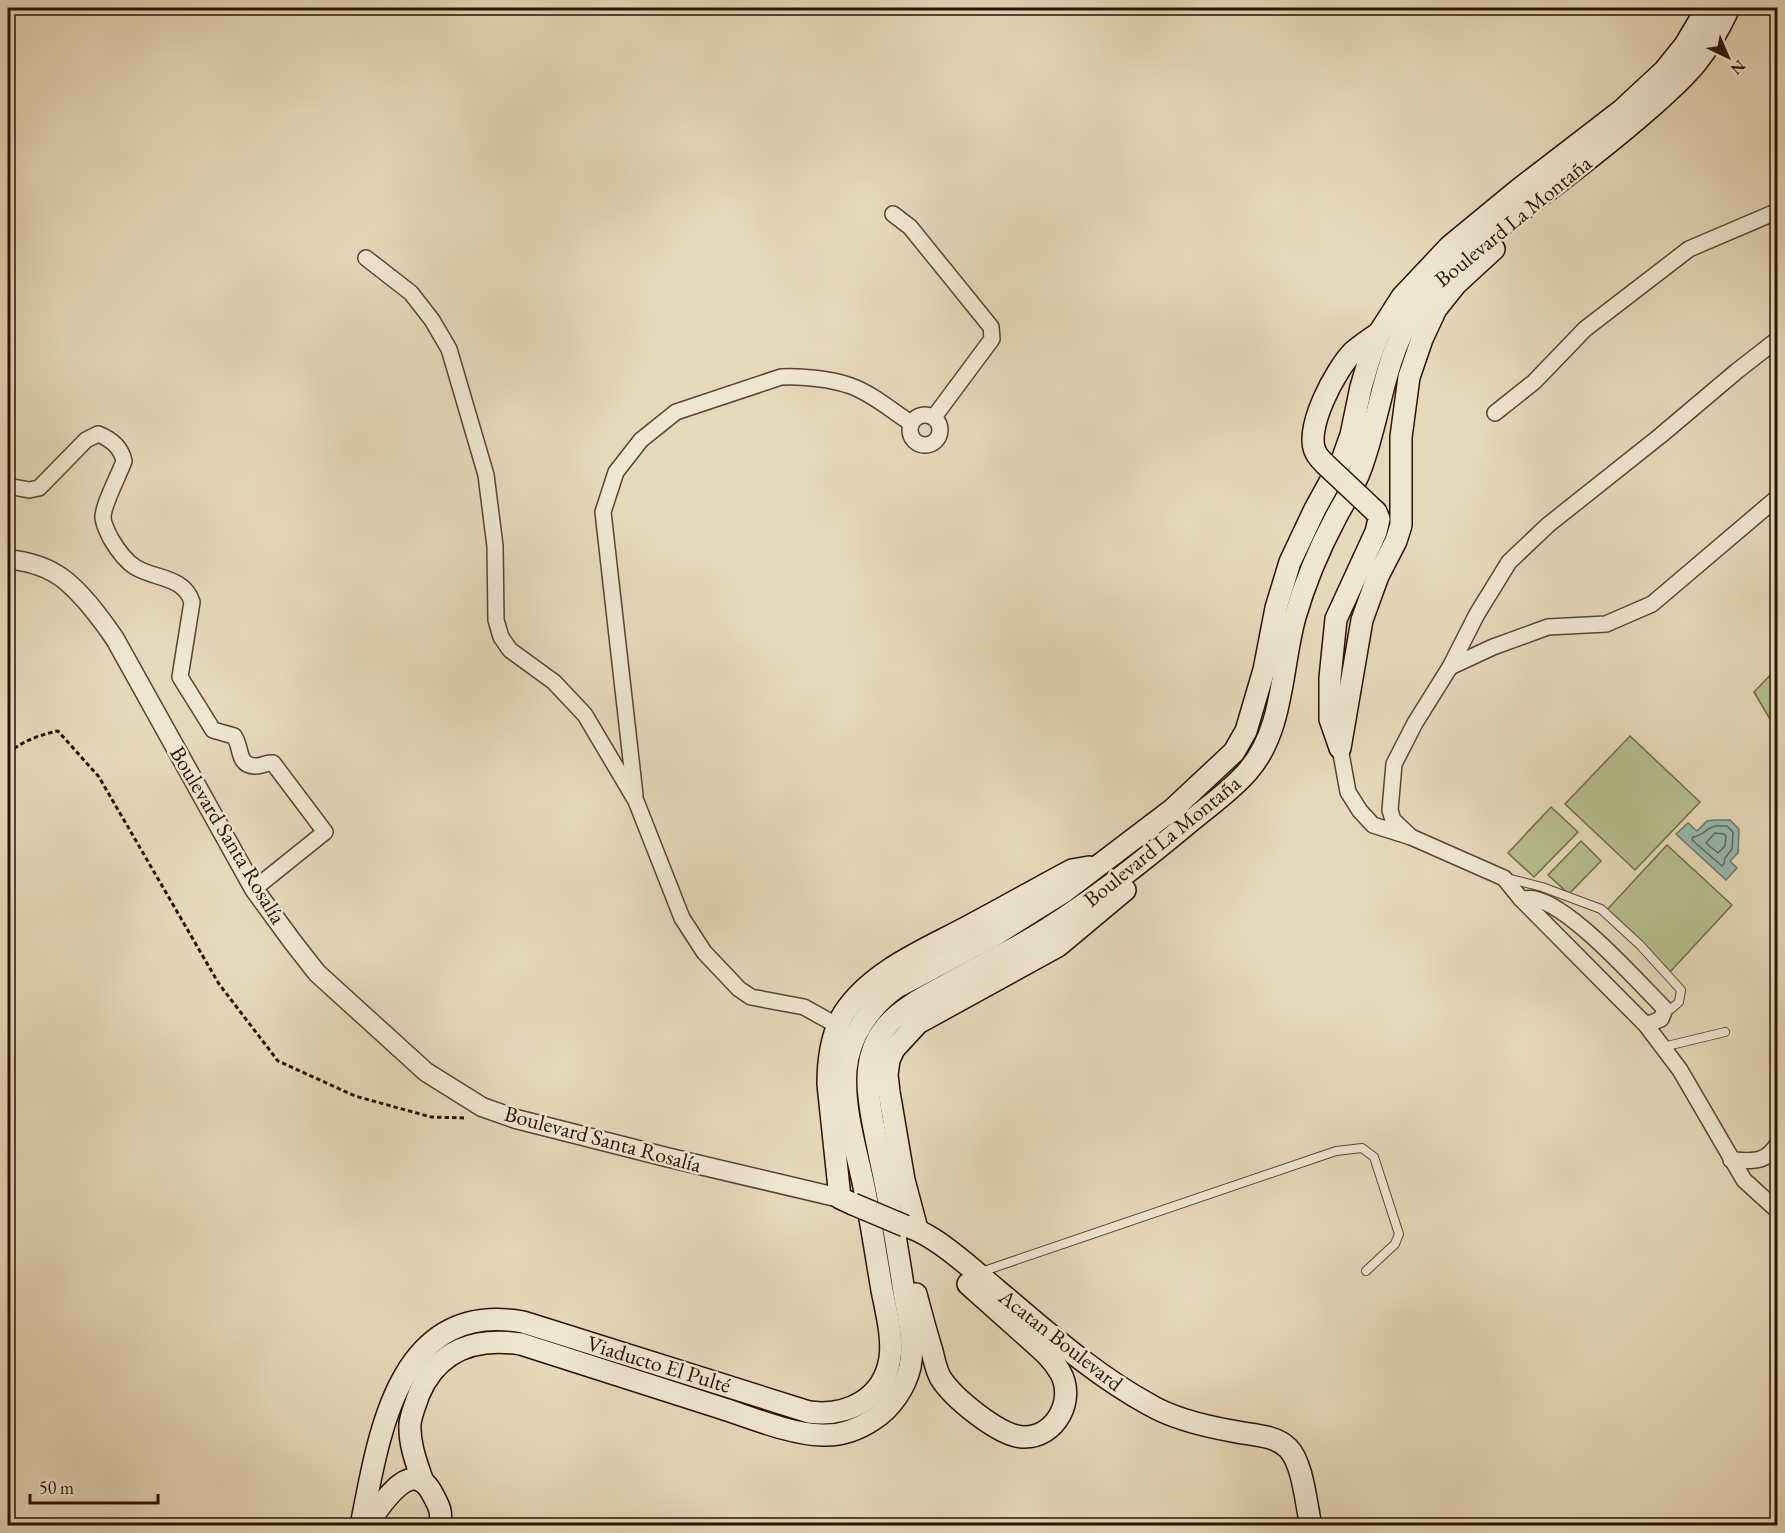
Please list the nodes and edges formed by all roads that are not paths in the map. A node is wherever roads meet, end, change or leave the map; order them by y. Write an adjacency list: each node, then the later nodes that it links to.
1 (1707, 8): 7 (main road, Boulevard La Montaña)
2 (1730, 8): 3 (main road, Boulevard La Montaña)
3 (1575, 170): 16 (main road); 20 (main road, Boulevard La Montaña)
4 (1778, 211): 9 (street)
5 (892, 214): 10 (street)
6 (366, 258): 17 (street)
7 (1379, 333): 16 (main road, bridge); 19 (main road, Boulevard La Montaña)
8 (1778, 339): 15 (street)
9 (1495, 413)
10 (934, 417): 11 (street); 11 (street)
11 (911, 423): 17 (street)
12 (8, 486): 22 (street)
13 (1778, 497): 15 (street)
14 (8, 559): 22 (street, Boulevard Santa Rosalía)
15 (1450, 667): 18 (street)
16 (1340, 748): 18 (street)
17 (636, 801): 26 (street)
18 (1411, 837): 21 (street)
19 (1102, 864): 26 (main road); 32 (main road, Boulevard La Montaña)
20 (1132, 867): 31 (main road, Boulevard La Montaña); 34 (main road)
21 (1504, 878): 23 (street); 24 (lane)
22 (255, 889): 32 (street, Boulevard Santa Rosalía)
23 (1521, 899): 24 (street); 25 (street)
24 (1665, 1009): 25 (street)
25 (1646, 1025): 28 (street)
26 (838, 1026): 32 (main road)
27 (1725, 1032): 28 (lane)
28 (1663, 1047): 30 (street)
29 (1778, 1143): 30 (street)
30 (1731, 1160): 33 (street)
31 (887, 1191): 35 (main road, Viaducto El Pulté)
32 (852, 1196): 34 (main road, bridge); 40 (main road, Viaducto El Pulté)
33 (1778, 1210)
34 (911, 1228): 35 (main road); 37 (main road, Acatan Boulevard)
35 (900, 1268): 38 (main road, Viaducto El Pulté)
36 (1366, 1271): 37 (lane)
37 (977, 1274): 42 (main road, Acatan Boulevard)
38 (423, 1482): 39 (main road, Viaducto El Pulté); 41 (main road)
39 (443, 1522)
40 (362, 1526)
41 (366, 1526)
42 (1311, 1526)

